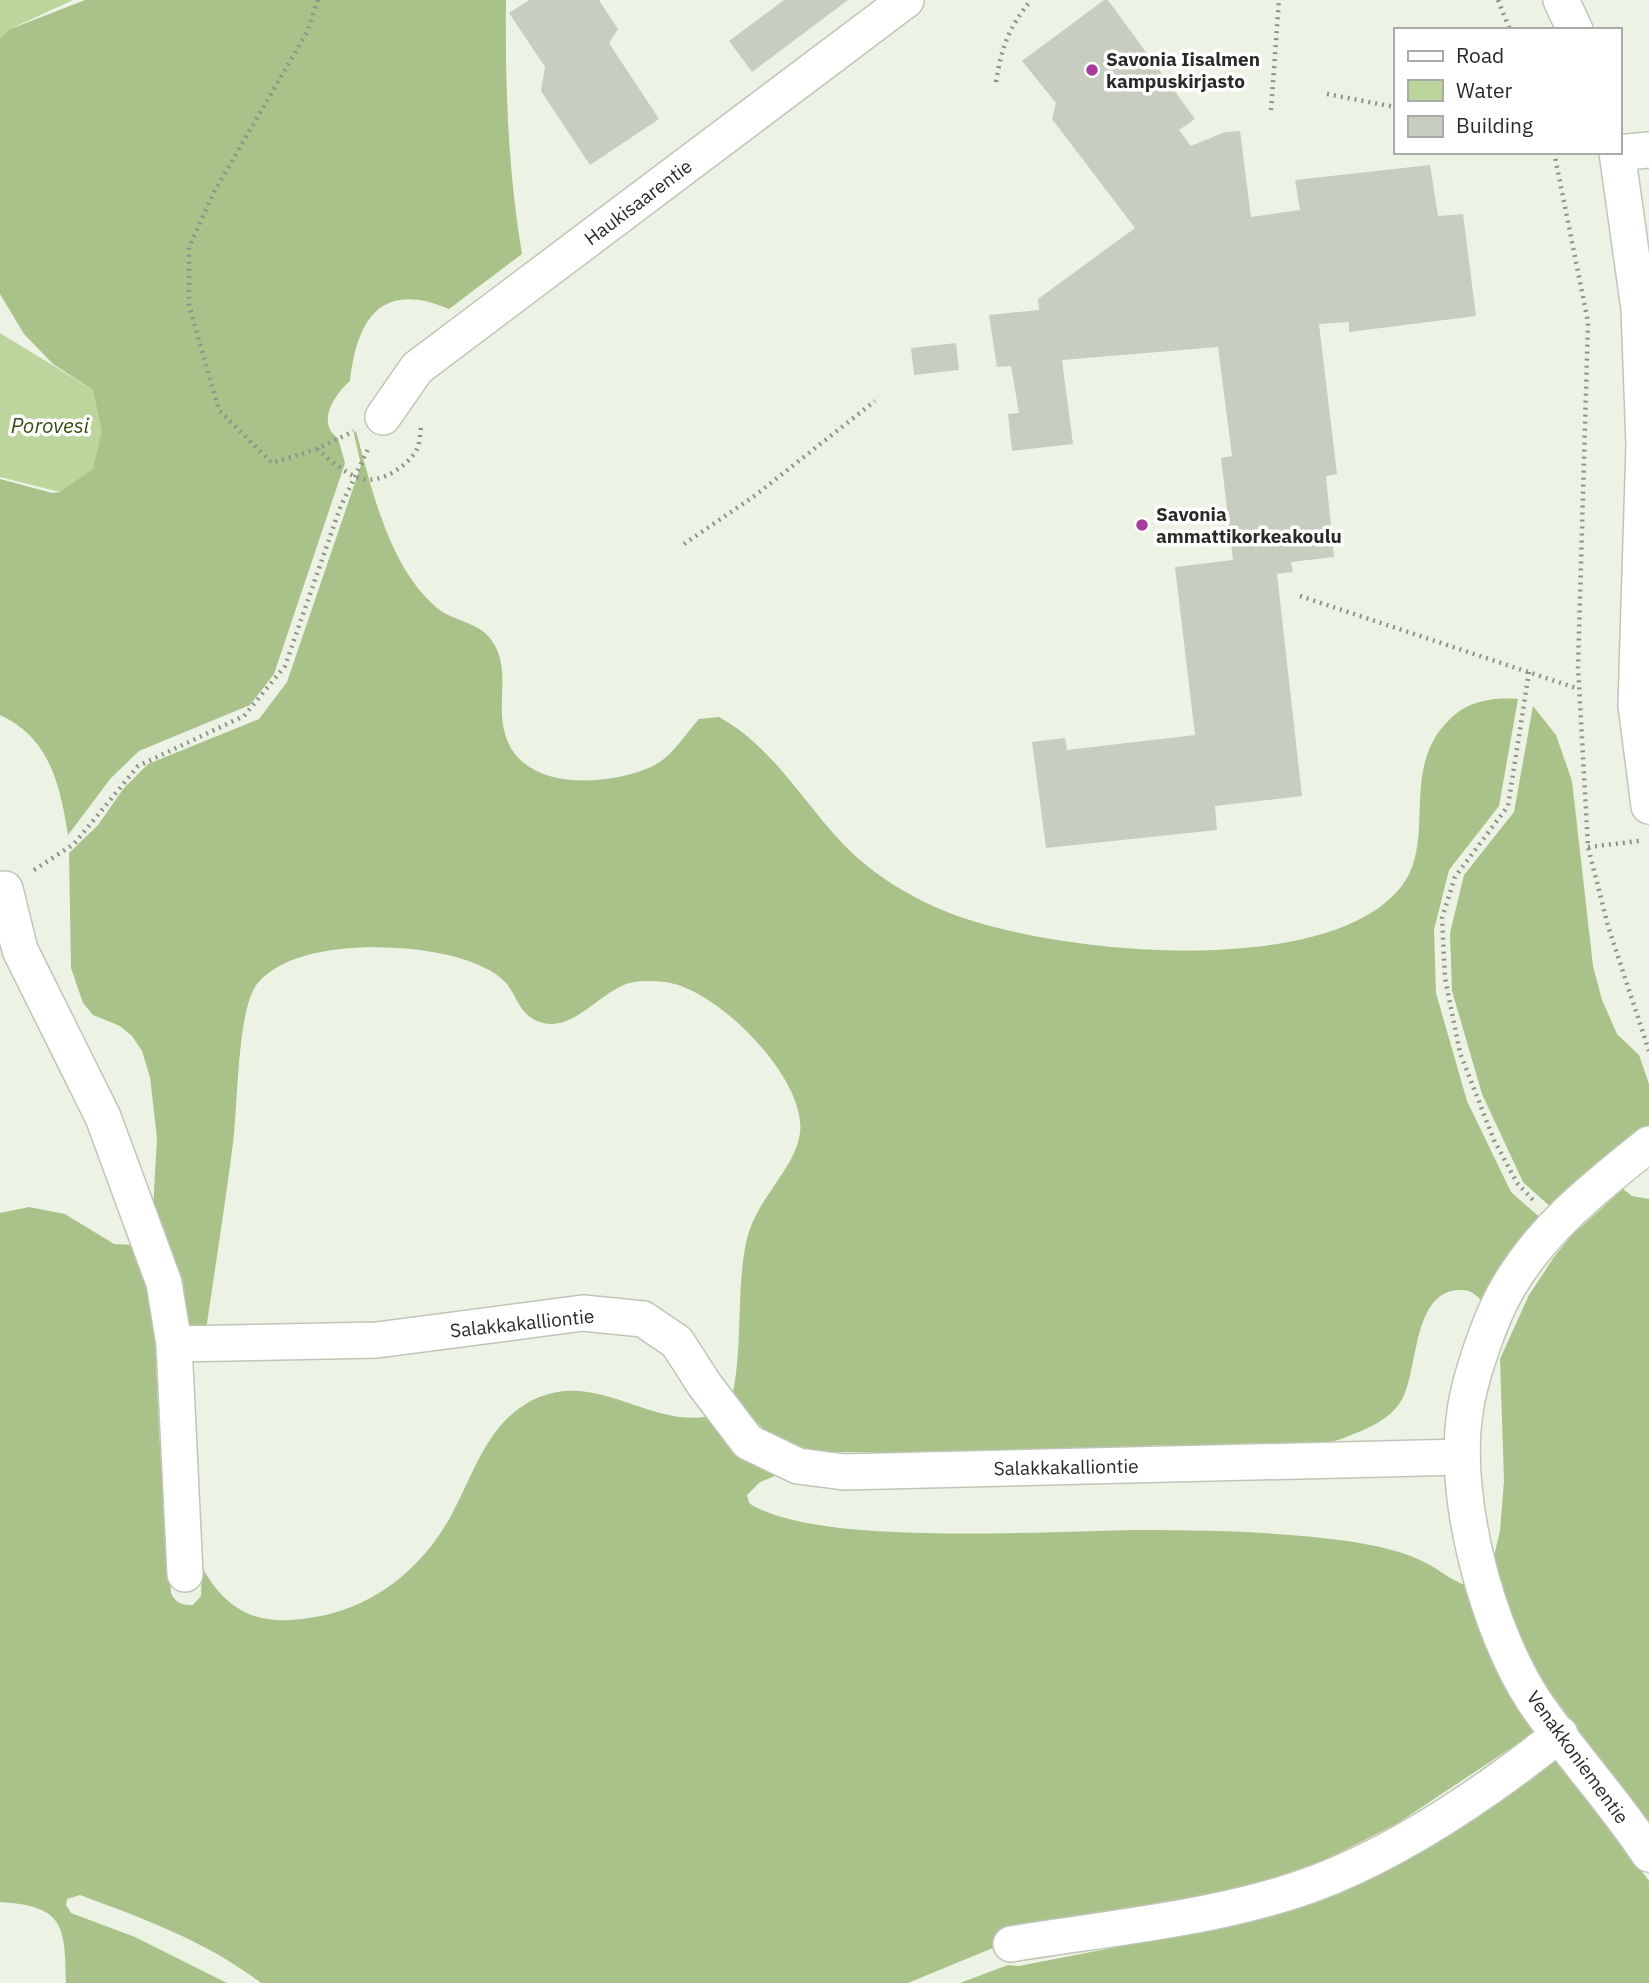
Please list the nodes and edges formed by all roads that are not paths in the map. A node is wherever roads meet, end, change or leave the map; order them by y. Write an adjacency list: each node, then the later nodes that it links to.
1 (906, 0): 7 (street, Haukisaarentie)
2 (1561, 0): 3 (street)
3 (1574, 28)
4 (1649, 150): 5 (street)
5 (1621, 152)
6 (1617, 154): 8 (street)
7 (383, 417)
8 (1649, 806)
9 (5, 889): 11 (street)
10 (1649, 1144): 12 (street, Venakkoniementie)
11 (173, 1344): 12 (street, Salakkakalliontie); 13 (street)
12 (1462, 1457): 14 (street, Venakkoniementie)
13 (185, 1574)
14 (1560, 1734): 15 (street, Venakkoniementie); 16 (street)
15 (1649, 1854)
16 (1011, 1944)

